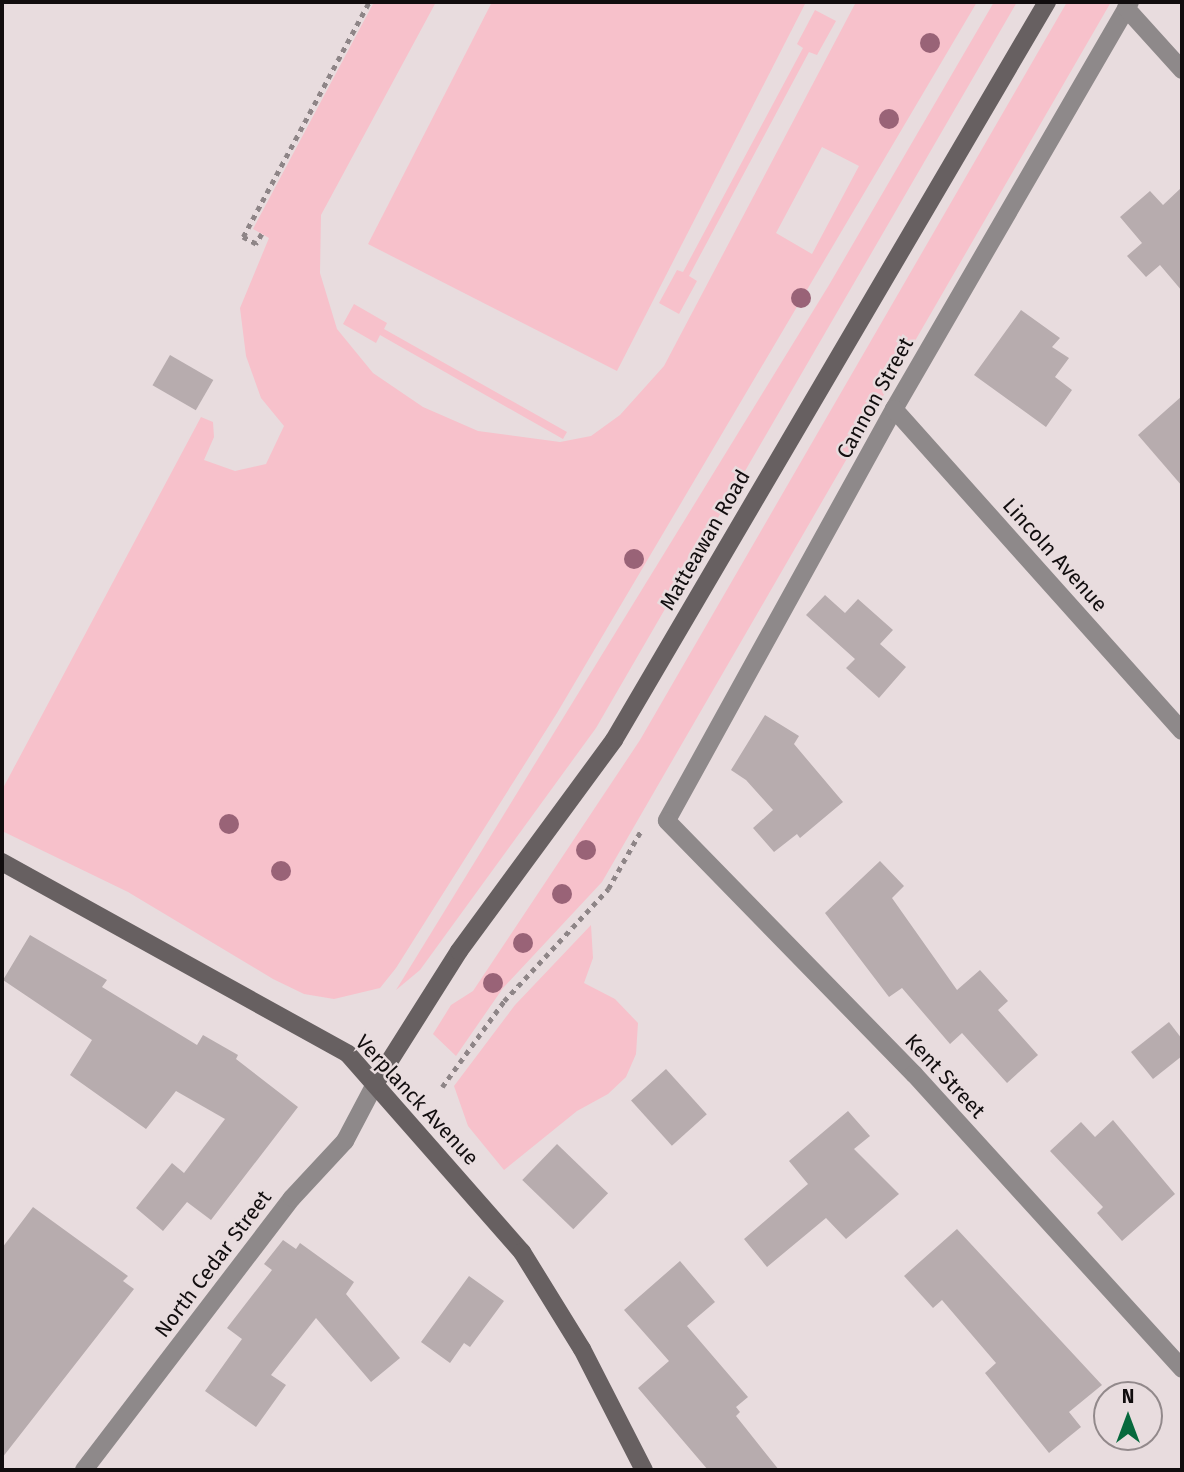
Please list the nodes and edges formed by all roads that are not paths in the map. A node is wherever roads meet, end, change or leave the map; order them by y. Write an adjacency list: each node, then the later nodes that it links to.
1 (1047, 2): 8 (street, Matteawan Road)
2 (1128, 5): 3 (street); 4 (street, Cannon Street)
3 (1182, 70)
4 (894, 409): 5 (street, Lincoln Avenue); 6 (street, Cannon Street)
5 (1182, 731)
6 (667, 821): 9 (street, Kent Street)
7 (2, 862): 8 (street, Verplanck Avenue)
8 (375, 1084): 10 (street, North Cedar Street); 11 (street, Verplanck Avenue)
9 (1182, 1368)
10 (84, 1470)
11 (644, 1470)

